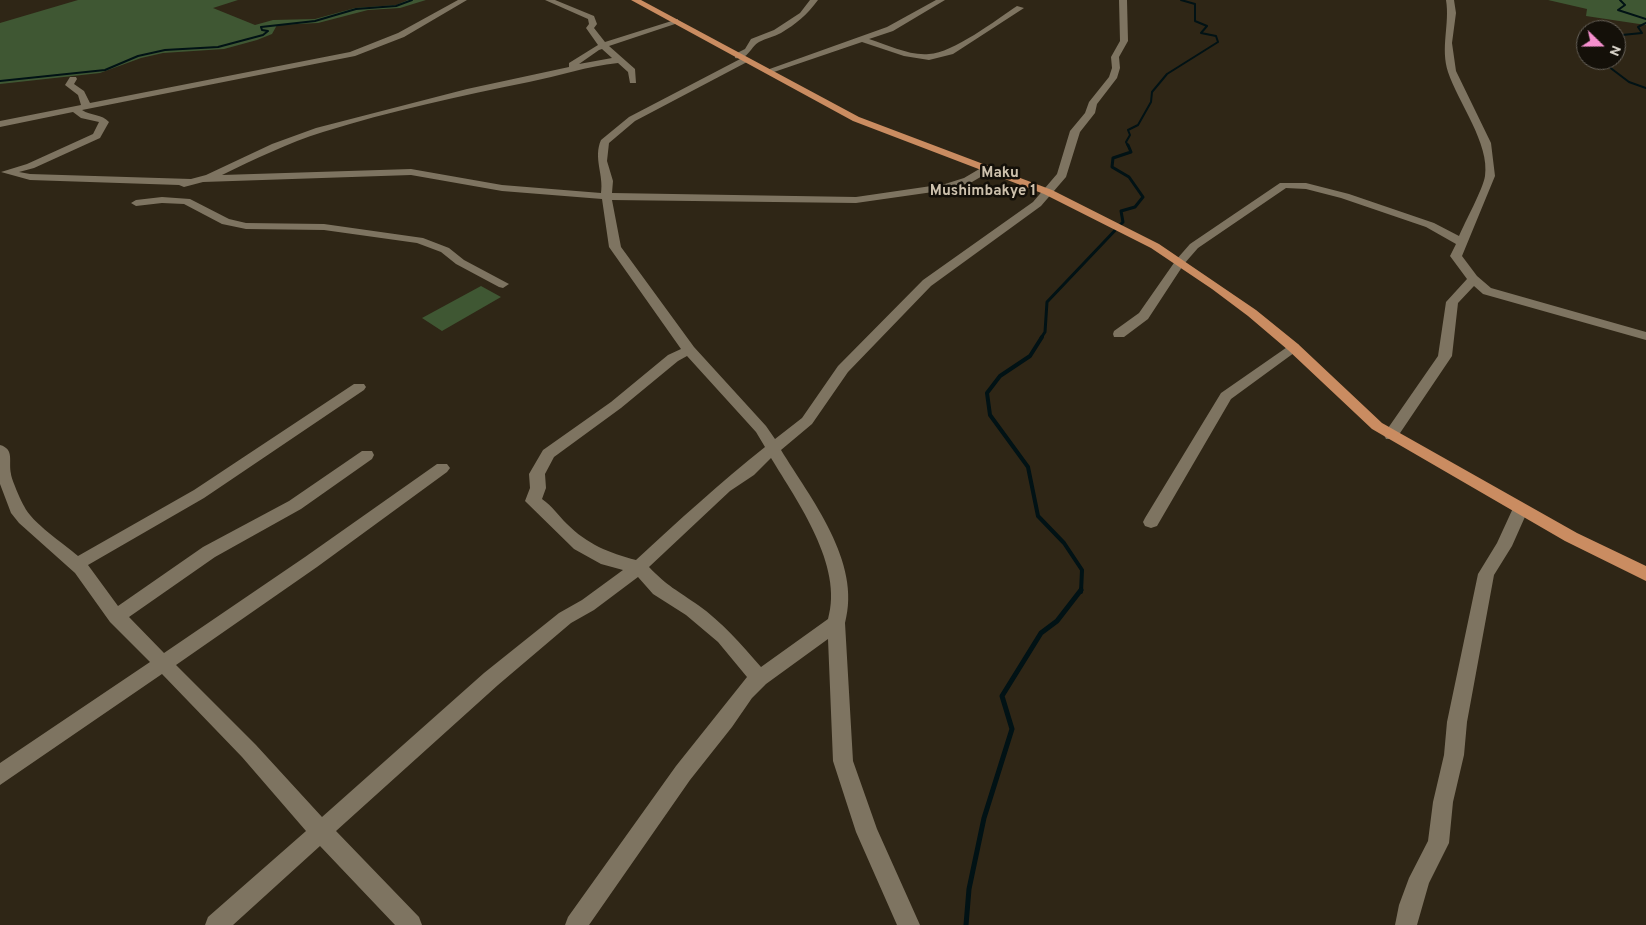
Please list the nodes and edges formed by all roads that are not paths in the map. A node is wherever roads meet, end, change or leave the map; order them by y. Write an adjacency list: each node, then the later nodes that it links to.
1 (463, 0): 18 (street)
2 (549, 0): 11 (street)
3 (634, 0): 9 (highway)
4 (814, 0): 12 (street)
5 (941, 0): 10 (street)
6 (1123, 0): 24 (street)
7 (1450, 0): 29 (street)
8 (1020, 8): 10 (street)
9 (675, 21): 11 (street); 12 (highway)
10 (862, 39): 15 (street)
11 (604, 46): 13 (street); 14 (street)
12 (741, 58): 15 (highway); 25 (street)
13 (618, 60): 14 (street); 17 (street)
14 (566, 70): 23 (street)
15 (768, 71): 21 (highway)
16 (73, 79): 18 (street)
17 (633, 80)
18 (86, 107): 19 (street)
19 (74, 109): 20 (street); 22 (street)
20 (0, 124)
21 (986, 170): 24 (highway); 25 (street)
22 (3, 173): 23 (street)
23 (193, 182): 25 (street)
24 (1048, 192): 30 (highway); 39 (street)
25 (606, 196): 36 (street)
26 (136, 203): 28 (street)
27 (290, 218): 28 (street)
28 (274, 226): 32 (street)
29 (1461, 242): 30 (street); 31 (street)
30 (1180, 262): 33 (street); 35 (highway)
31 (1473, 279): 34 (street); 38 (street)
32 (503, 284)
33 (1119, 334)
34 (1646, 336)
35 (1293, 347): 38 (highway); 44 (street)
36 (690, 350): 39 (street); 46 (street)
37 (359, 388): 45 (street)
38 (1391, 435): 43 (highway)
39 (774, 449): 46 (street); 49 (street)
40 (366, 454): 48 (street)
41 (1, 456): 45 (street)
42 (442, 468): 50 (street)
43 (1520, 510): 47 (highway); 58 (street)
44 (1150, 522)
45 (77, 564): 48 (street)
46 (639, 567): 51 (street); 53 (street)
47 (1646, 574)
48 (116, 617): 50 (street)
49 (836, 623): 51 (street); 57 (street)
50 (164, 664): 52 (street); 53 (street)
51 (759, 678): 56 (street)
52 (0, 775)
53 (321, 830): 54 (street); 55 (street)
54 (216, 925)
55 (411, 925)
56 (576, 925)
57 (909, 925)
58 (1406, 925)

